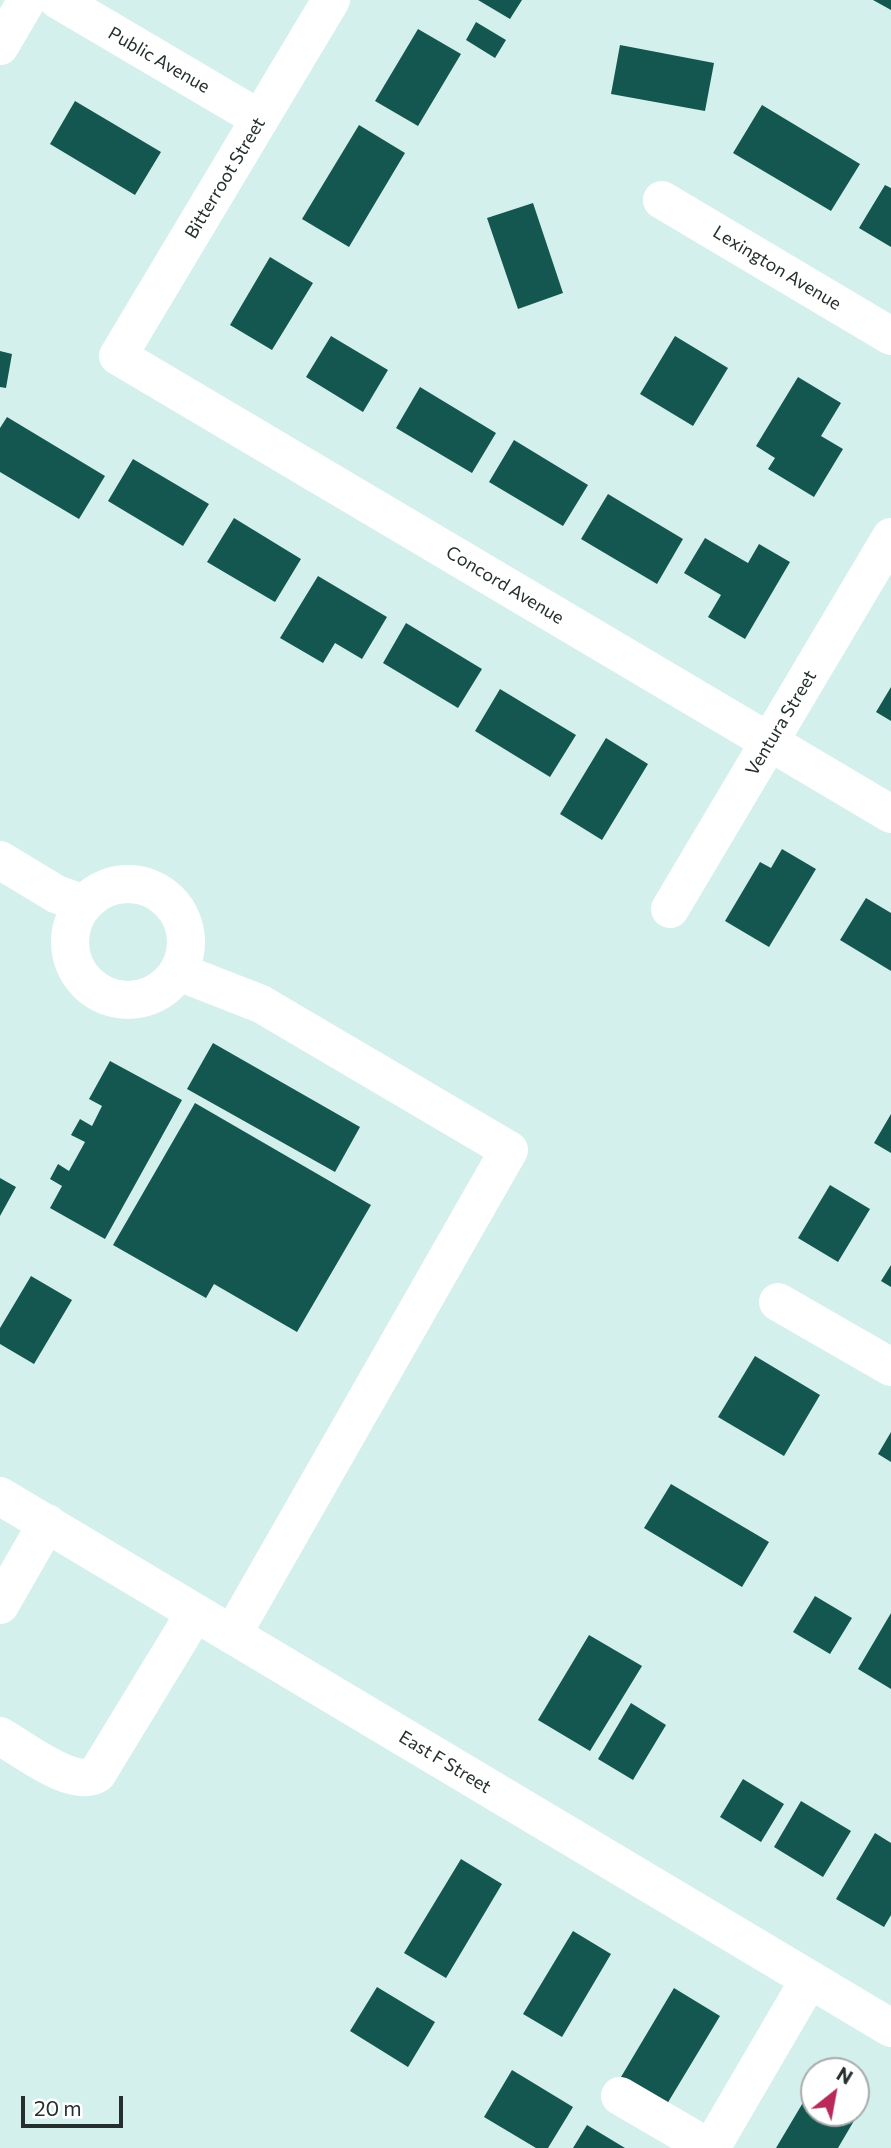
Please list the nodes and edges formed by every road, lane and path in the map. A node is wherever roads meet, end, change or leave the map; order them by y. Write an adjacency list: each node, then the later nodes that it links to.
1 (27, 0): 4 (street)
2 (58, 0): 5 (street, Public Avenue)
3 (331, 0): 5 (street, Bitterroot Street)
4 (0, 46)
5 (260, 119): 8 (street, Bitterroot Street)
6 (662, 200): 7 (street, Lexington Avenue)
7 (891, 336)
8 (118, 356): 10 (street, Concord Avenue)
9 (891, 537): 10 (street, Ventura Street)
10 (770, 741): 11 (street, Concord Avenue); 14 (street, Ventura Street)
11 (891, 814)
12 (0, 860): 13 (street)
13 (83, 904): 15 (street); 15 (street)
14 (670, 909)
15 (179, 972): 22 (street)
16 (778, 1302): 17 (street)
17 (891, 1367)
18 (0, 1496): 19 (street, East F Street)
19 (47, 1523): 20 (street); 21 (street, East F Street)
20 (0, 1605)
21 (195, 1613): 22 (street, East F Street); 23 (street)
22 (232, 1635): 24 (street, East F Street)
23 (0, 1736)
24 (809, 1979): 25 (street, East F Street); 27 (street)
25 (891, 2028)
26 (620, 2096): 27 (street)
27 (710, 2148)

